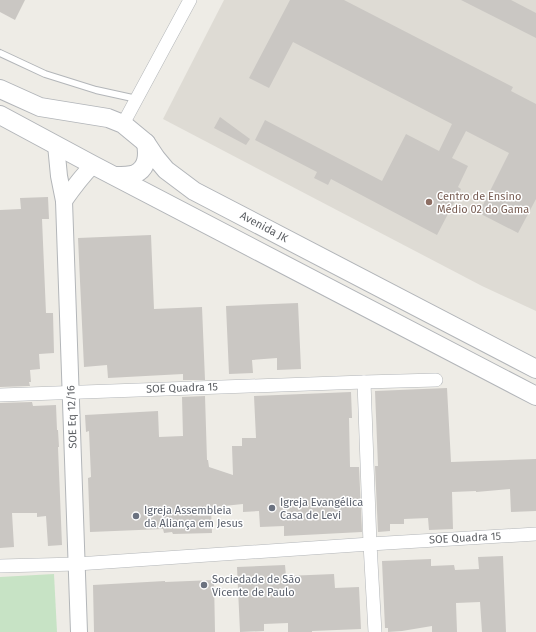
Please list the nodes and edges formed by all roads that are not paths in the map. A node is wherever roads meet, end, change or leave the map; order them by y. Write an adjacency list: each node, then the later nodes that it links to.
1 (190, 0): 4 (street)
2 (0, 53): 4 (lane)
3 (0, 89): 6 (main road, Avenida JK)
4 (137, 98): 6 (street)
5 (0, 115): 8 (main road)
6 (123, 124): 7 (main road, Avenida JK)
7 (146, 143): 10 (main road); 12 (main road, Avenida JK)
8 (56, 145): 9 (main road); 11 (street, SOE Eq 12/16)
9 (93, 165): 10 (main road); 11 (street)
10 (116, 176): 17 (main road)
11 (64, 202): 15 (street, SOE Eq 12/16)
12 (536, 369)
13 (436, 380): 14 (street, SOE Quadra 15)
14 (364, 382): 15 (street, SOE Quadra 15); 19 (street)
15 (71, 392): 16 (street, SOE Quadra 15); 20 (street, SOE Eq 12/16)
16 (0, 396)
17 (536, 396)
18 (536, 534): 19 (street, SOE Quadra 15)
19 (370, 544): 20 (street, SOE Quadra 15); 23 (street)
20 (77, 564): 21 (street, SOE Quadra 15); 22 (street, SOE Eq 12/16)
21 (0, 566)
22 (79, 632)
23 (375, 632)

